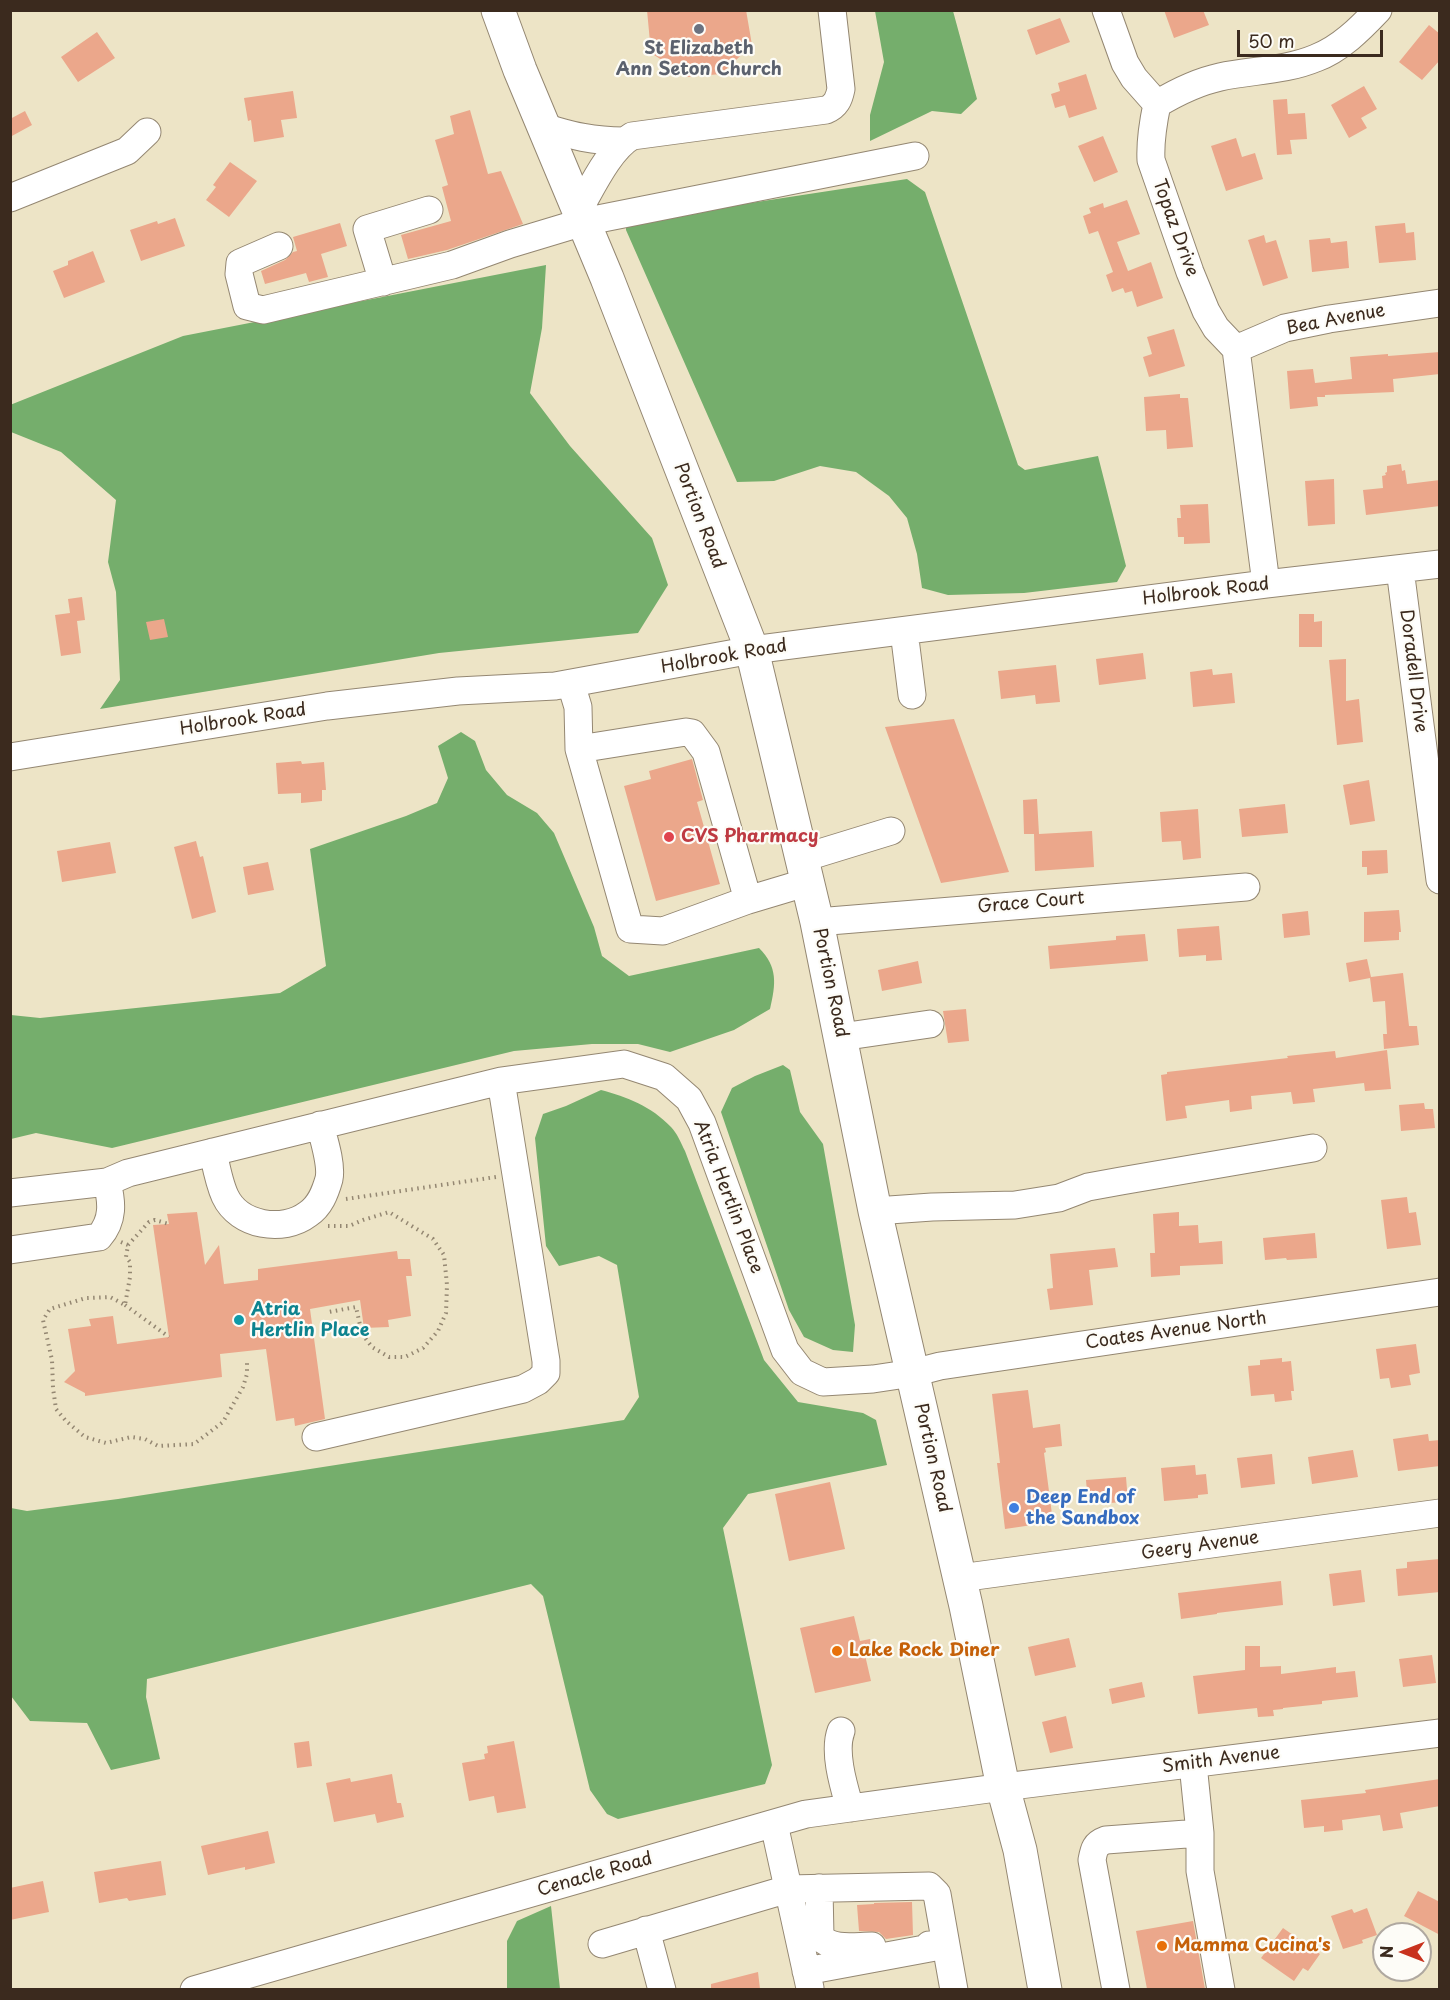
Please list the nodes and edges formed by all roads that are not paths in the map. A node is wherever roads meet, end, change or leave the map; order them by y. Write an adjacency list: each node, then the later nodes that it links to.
1 (498, 10): 6 (main road, Portion Road)
2 (832, 10): 8 (street)
3 (1106, 10): 5 (street)
4 (1378, 10): 5 (street)
5 (1157, 104): 16 (street, Topaz Drive)
6 (544, 127): 8 (street); 12 (main road, Portion Road)
7 (147, 132): 10 (street)
8 (624, 141): 12 (street)
9 (915, 156): 12 (street)
10 (10, 198)
11 (429, 210): 14 (street)
12 (580, 217): 14 (street); 21 (main road, Portion Road)
13 (279, 246): 14 (street)
14 (383, 282)
15 (1440, 303): 16 (street, Bea Avenue)
16 (1236, 349): 19 (street)
17 (1440, 564): 18 (street, Holbrook Road)
18 (1400, 569): 19 (street, Holbrook Road); 28 (street, Doradell Drive)
19 (1266, 584): 20 (street, Holbrook Road)
20 (904, 631): 21 (street, Holbrook Road); 23 (street)
21 (752, 650): 22 (street, Holbrook Road); 27 (main road, Portion Road)
22 (571, 684): 24 (street); 25 (street, Holbrook Road)
23 (912, 695)
24 (579, 749): 30 (street); 30 (street)
25 (10, 757)
26 (891, 831): 27 (street)
27 (805, 870): 30 (street); 31 (main road, Portion Road)
28 (1440, 880)
29 (1245, 886): 31 (street, Grace Court)
30 (748, 900)
31 (817, 921): 33 (main road, Portion Road)
32 (930, 1024): 33 (street)
33 (841, 1037): 40 (main road, Portion Road)
34 (501, 1081): 35 (street, Atria Hertlin Place); 43 (street, Atria Hertlin Place); 44 (street)
35 (320, 1125): 37 (street, Atria Hertlin Place); 37 (street)
36 (1313, 1148): 40 (street)
37 (213, 1152): 38 (street, Atria Hertlin Place)
38 (107, 1182): 39 (street, Atria Hertlin Place); 41 (street)
39 (10, 1193)
40 (875, 1211): 43 (main road, Portion Road)
41 (10, 1250)
42 (1440, 1292): 43 (street, Coates Avenue North)
43 (913, 1372): 46 (main road, Portion Road)
44 (316, 1437)
45 (1440, 1513): 46 (street, Geery Avenue)
46 (960, 1578): 50 (main road, Portion Road)
47 (841, 1731): 51 (street)
48 (1440, 1733): 49 (street, Smith Avenue)
49 (1193, 1764): 50 (street, Smith Avenue); 53 (street)
50 (1003, 1787): 51 (street, Cenacle Road); 63 (main road, Portion Road)
51 (850, 1808): 52 (street, Cenacle Road)
52 (774, 1824): 54 (street); 60 (street, Cenacle Road)
53 (1200, 1833): 64 (street); 65 (street)
54 (788, 1888): 55 (street); 56 (street); 59 (street)
55 (819, 1888): 58 (street); 58 (street)
56 (646, 1930): 57 (street); 61 (street)
57 (602, 1944)
58 (946, 1945): 59 (street); 62 (street)
59 (808, 1980)
60 (194, 1989)
61 (662, 1989)
62 (954, 1989)
63 (1045, 1989)
64 (1116, 1989)
65 (1221, 1989)

